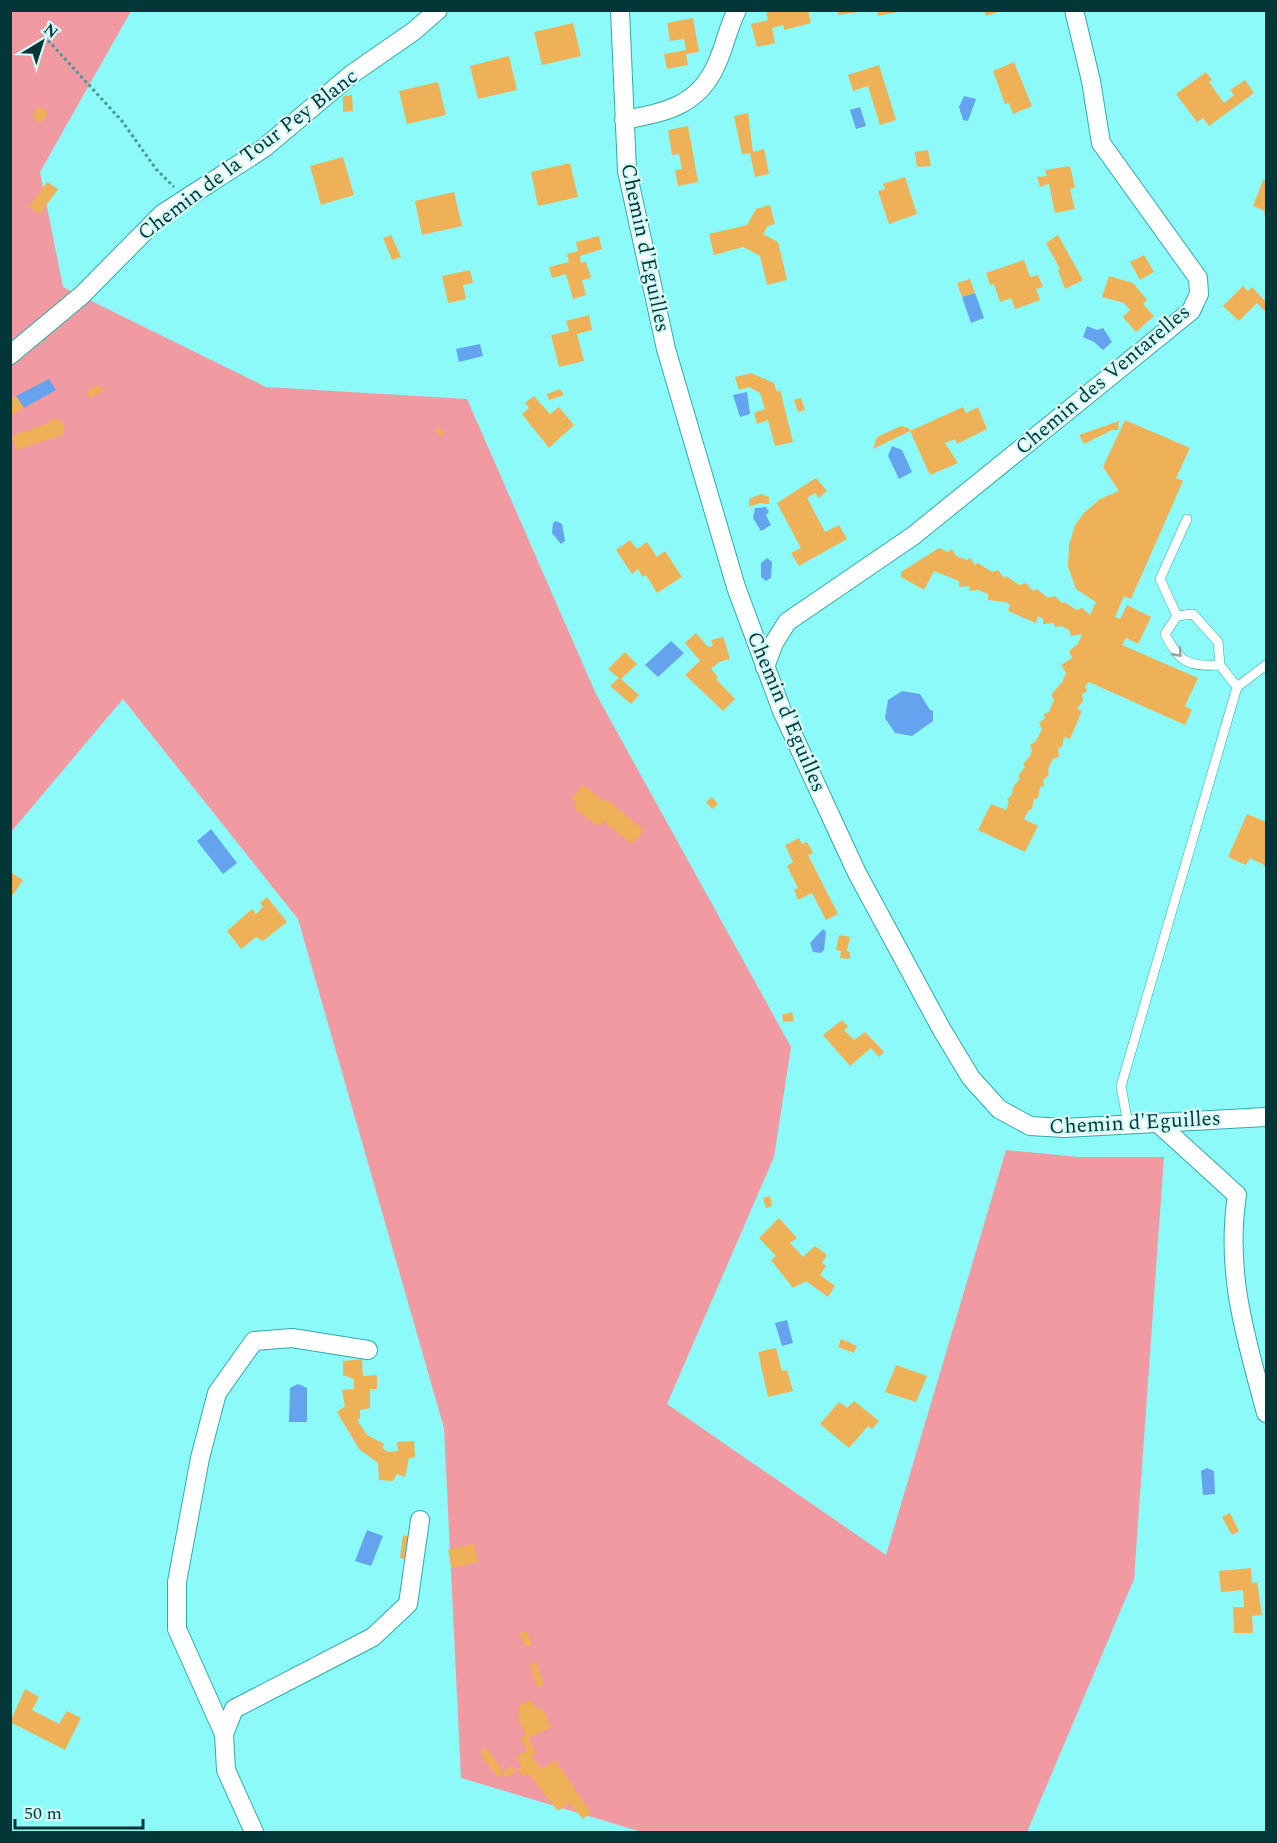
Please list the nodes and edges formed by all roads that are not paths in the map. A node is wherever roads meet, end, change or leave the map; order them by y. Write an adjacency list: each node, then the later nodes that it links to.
1 (438, 10): 6 (street, Chemin de la Tour Pey Blanc)
2 (620, 10): 5 (street, Chemin d'Eguilles)
3 (737, 10): 5 (street)
4 (1074, 10): 11 (street, Chemin des Ventarelles)
5 (624, 120): 11 (street, Chemin d'Eguilles)
6 (10, 355)
7 (1187, 519): 8 (lane)
8 (1177, 616): 9 (lane); 9 (lane, one-way to 9)
9 (1220, 665): 12 (lane)
10 (1266, 665): 12 (lane)
11 (765, 668): 15 (street, Chemin d'Eguilles)
12 (1237, 687): 15 (lane)
13 (1266, 1117): 14 (street, Chemin d'Eguilles)
14 (1158, 1123): 15 (street, Chemin d'Eguilles); 17 (street)
15 (1128, 1124)
16 (368, 1350): 19 (street)
17 (1266, 1413)
18 (420, 1520): 19 (street)
19 (224, 1734): 20 (street)
20 (254, 1833)

